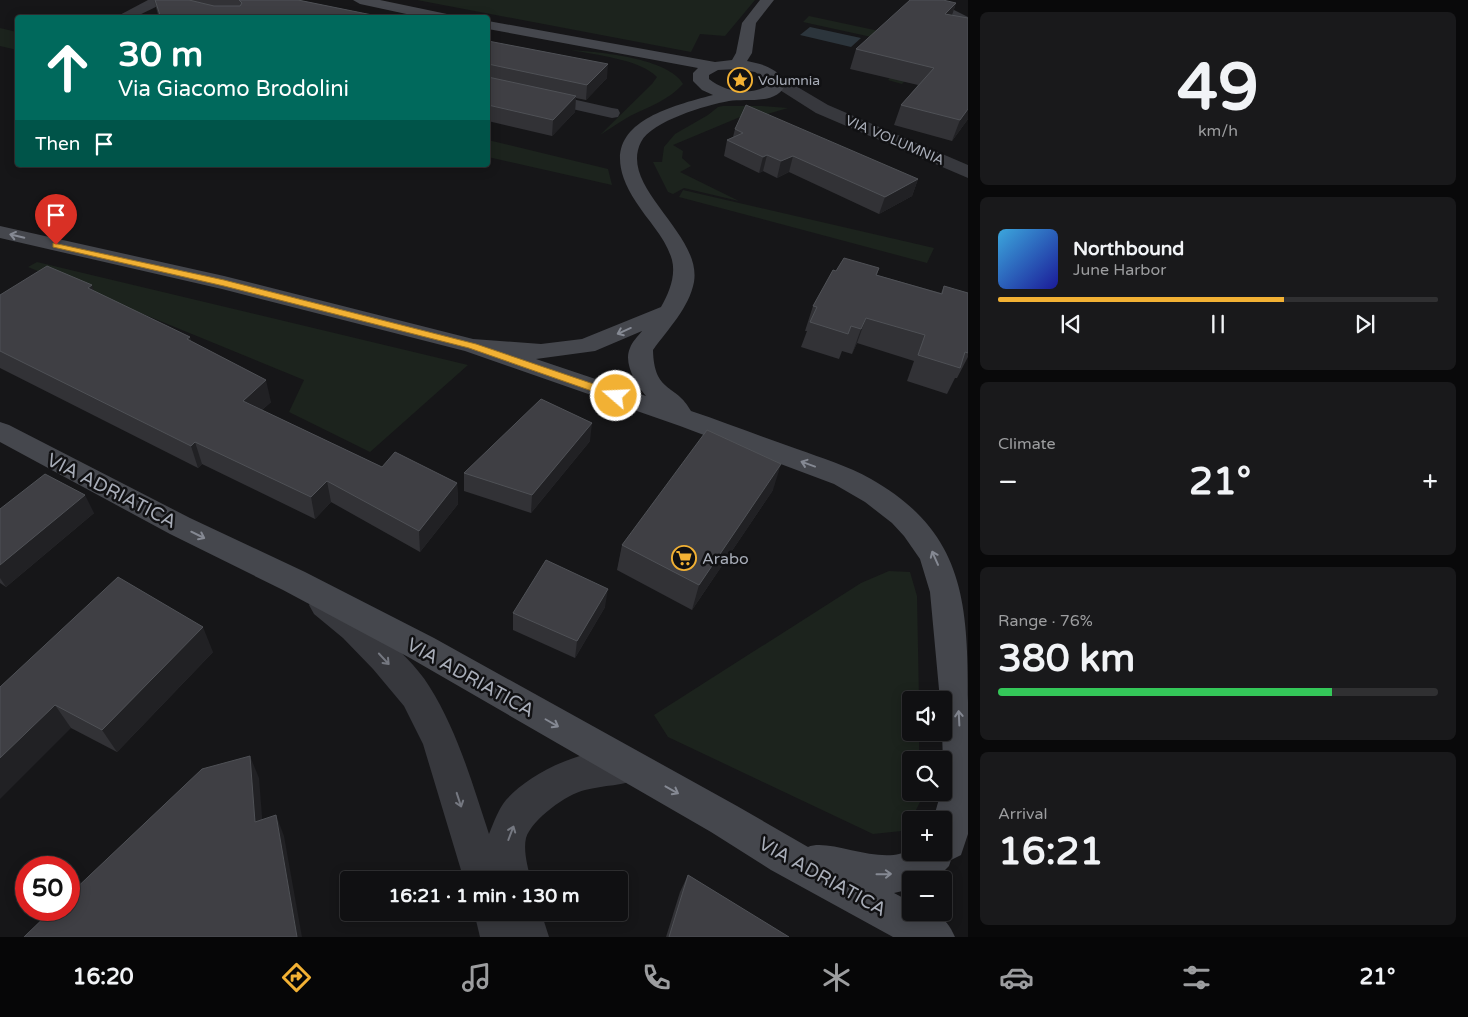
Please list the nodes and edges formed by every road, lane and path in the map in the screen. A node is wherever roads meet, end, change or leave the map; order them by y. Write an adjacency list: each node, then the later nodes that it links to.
1 (360, 0): 6 (main road)
2 (767, 0): 9 (main road)
3 (923, 0): 7 (street)
4 (164, 1): 5 (street)
5 (129, 15)
6 (432, 15)
7 (968, 22)
8 (490, 25): 10 (main road)
9 (747, 33): 11 (main road); 13 (main road)
10 (626, 49): 12 (main road); 14 (main road)
11 (737, 64): 12 (main road); 13 (main road)
12 (713, 66): 14 (main road)
13 (773, 77): 16 (main road); 18 (street, VIA VOLUMNIA)
14 (702, 81): 17 (main road); 20 (main road)
15 (490, 85): 19 (street)
16 (762, 94): 17 (main road); 18 (street, VIA VOLUMNIA)
17 (735, 95): 20 (main road)
18 (822, 109): 21 (street, VIA VOLUMNIA)
19 (612, 113)
20 (667, 114): 23 (main road)
21 (968, 172)
22 (0, 232): 24 (main road, one-way to 22)
23 (669, 312): 24 (main road, one-way to 24); 25 (main road)
24 (473, 346): 25 (main road)
25 (689, 420): 29 (main road, one-way to 25)
26 (0, 431): 27 (main road, VIA ADRIATICA, one-way to 27)
27 (294, 581): 28 (main road, VIA ADRIATICA, one-way to 28); 33 (street, one-way to 33)
28 (629, 766): 31 (main road, VIA ADRIATICA, one-way to 31); 34 (street, one-way to 28)
29 (965, 795): 30 (main road)
30 (952, 828)
31 (785, 856): 32 (main road, one-way to 32); 39 (main road, VIA ADRIATICA)
32 (925, 861)
33 (481, 871)
34 (509, 871)
35 (497, 921): 37 (street)
36 (523, 921): 38 (street)
37 (501, 937)
38 (528, 937)
39 (934, 937)

